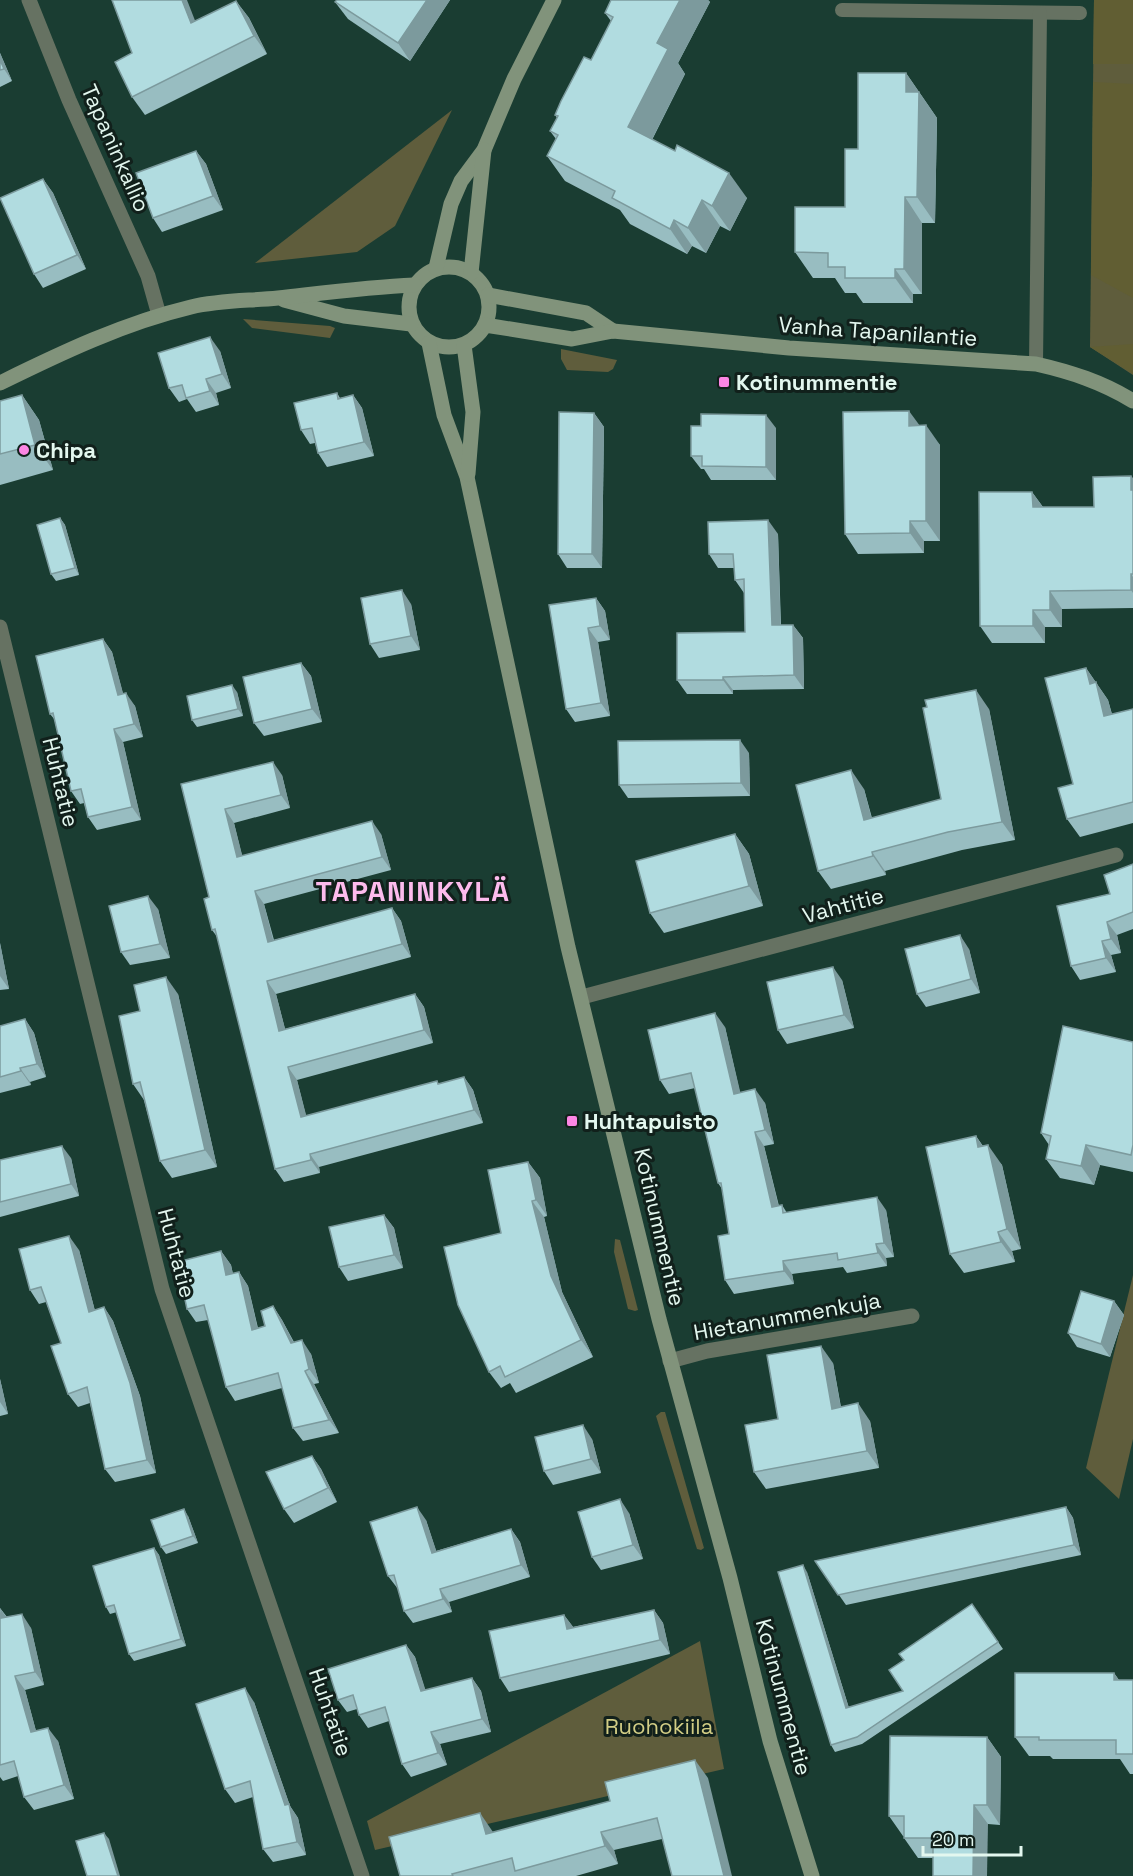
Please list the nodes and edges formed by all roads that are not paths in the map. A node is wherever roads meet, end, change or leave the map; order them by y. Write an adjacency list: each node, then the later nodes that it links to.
1 (29, 0): 12 (street, Tapaninkallio)
2 (554, 0): 6 (main road)
3 (842, 10): 4 (lane)
4 (1040, 13): 5 (lane); 18 (lane)
5 (1080, 13)
6 (484, 150): 7 (main road); 8 (main road)
7 (436, 268): 8 (main road); 9 (main road)
8 (471, 273): 10 (main road)
9 (414, 285): 11 (main road); 13 (main road)
10 (488, 296): 14 (main road); 15 (main road, Vanha Tapanilantie)
11 (276, 298): 12 (main road); 13 (main road)
12 (159, 315): 19 (main road)
13 (411, 324): 16 (main road)
14 (485, 325): 15 (main road, Vanha Tapanilantie); 17 (main road)
15 (613, 331): 18 (main road, Vanha Tapanilantie)
16 (429, 343): 17 (main road); 21 (main road, Kotinummentie)
17 (464, 345): 21 (main road, Kotinummentie)
18 (1036, 364): 20 (main road, Vanha Tapanilantie)
19 (0, 383)
20 (1133, 401)
21 (467, 477): 24 (main road, Kotinummentie)
22 (0, 627): 27 (street, Huhtatie)
23 (1116, 855): 24 (street, Vahtitie)
24 (582, 997): 26 (main road, Kotinummentie)
25 (912, 1316): 26 (street, Hietanummenkuja)
26 (670, 1361): 28 (main road, Kotinummentie)
27 (362, 1876)
28 (812, 1876)

